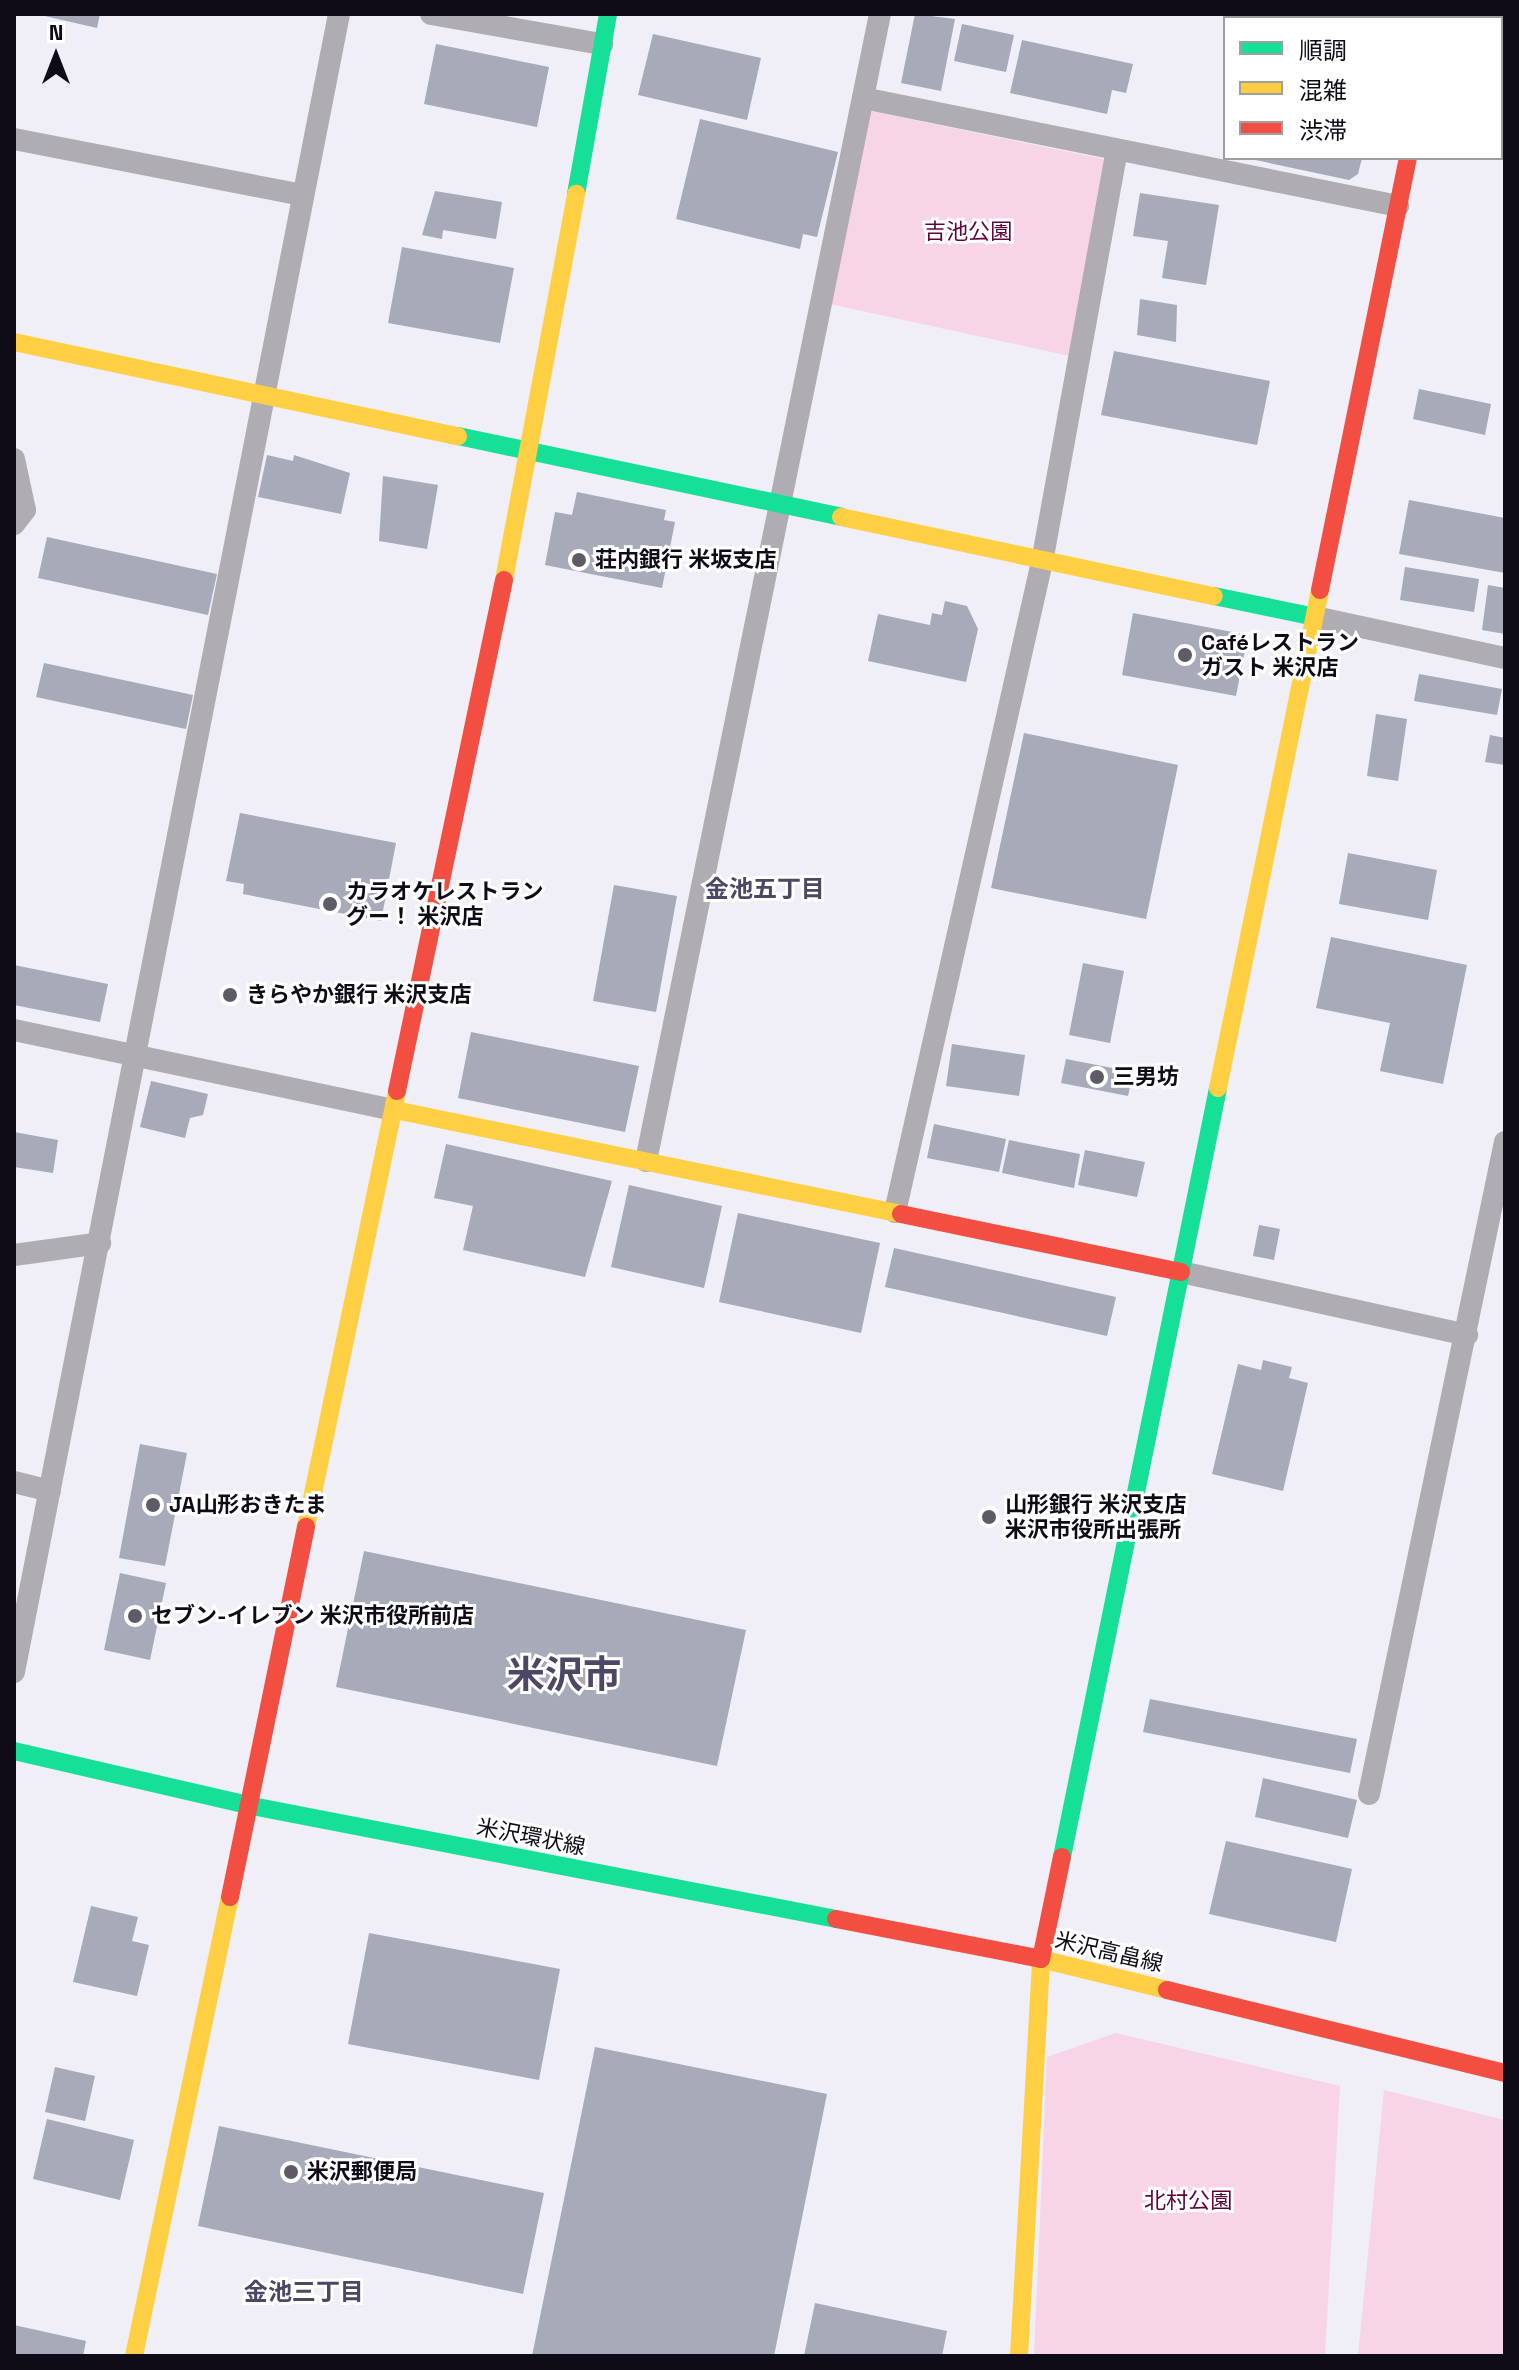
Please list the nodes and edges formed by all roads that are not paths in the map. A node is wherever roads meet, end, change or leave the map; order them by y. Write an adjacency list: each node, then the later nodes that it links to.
1 (339, 14): 10 (street)
2 (431, 14): 5 (street)
3 (608, 14): 5 (street)
4 (880, 14): 6 (street)
5 (602, 44): 14 (street)
6 (863, 98): 8 (street); 16 (street)
7 (14, 139): 10 (street)
8 (1116, 153): 11 (street); 18 (street)
9 (1408, 160): 11 (street)
10 (302, 195): 13 (street)
11 (1398, 206): 19 (street)
12 (14, 342): 13 (street)
13 (261, 398): 14 (street); 22 (street)
14 (530, 453): 16 (street); 23 (street)
15 (14, 459): 17 (street)
16 (779, 508): 18 (street); 25 (street)
17 (14, 524)
18 (1042, 562): 19 (street); 26 (street)
19 (1315, 617): 20 (street); 29 (street)
20 (1505, 658)
21 (14, 1030): 22 (street)
22 (138, 1056): 23 (street); 27 (street)
23 (395, 1110): 25 (street); 36 (street)
24 (1505, 1142): 30 (street)
25 (646, 1161): 26 (street)
26 (895, 1212): 29 (street)
27 (100, 1243): 28 (street); 32 (street)
28 (14, 1255)
29 (1181, 1272): 30 (street); 37 (street)
30 (1467, 1335): 35 (street)
31 (14, 1482): 32 (street)
32 (50, 1491): 33 (street)
33 (14, 1672)
34 (14, 1751): 36 (street, 米沢環状線)
35 (1369, 1794)
36 (252, 1806): 37 (street, 米沢環状線); 39 (street)
37 (1041, 1959): 38 (street, 米沢高畠線); 40 (street, 米沢高畠線)
38 (1505, 2073)
39 (134, 2356)
40 (1019, 2356)

